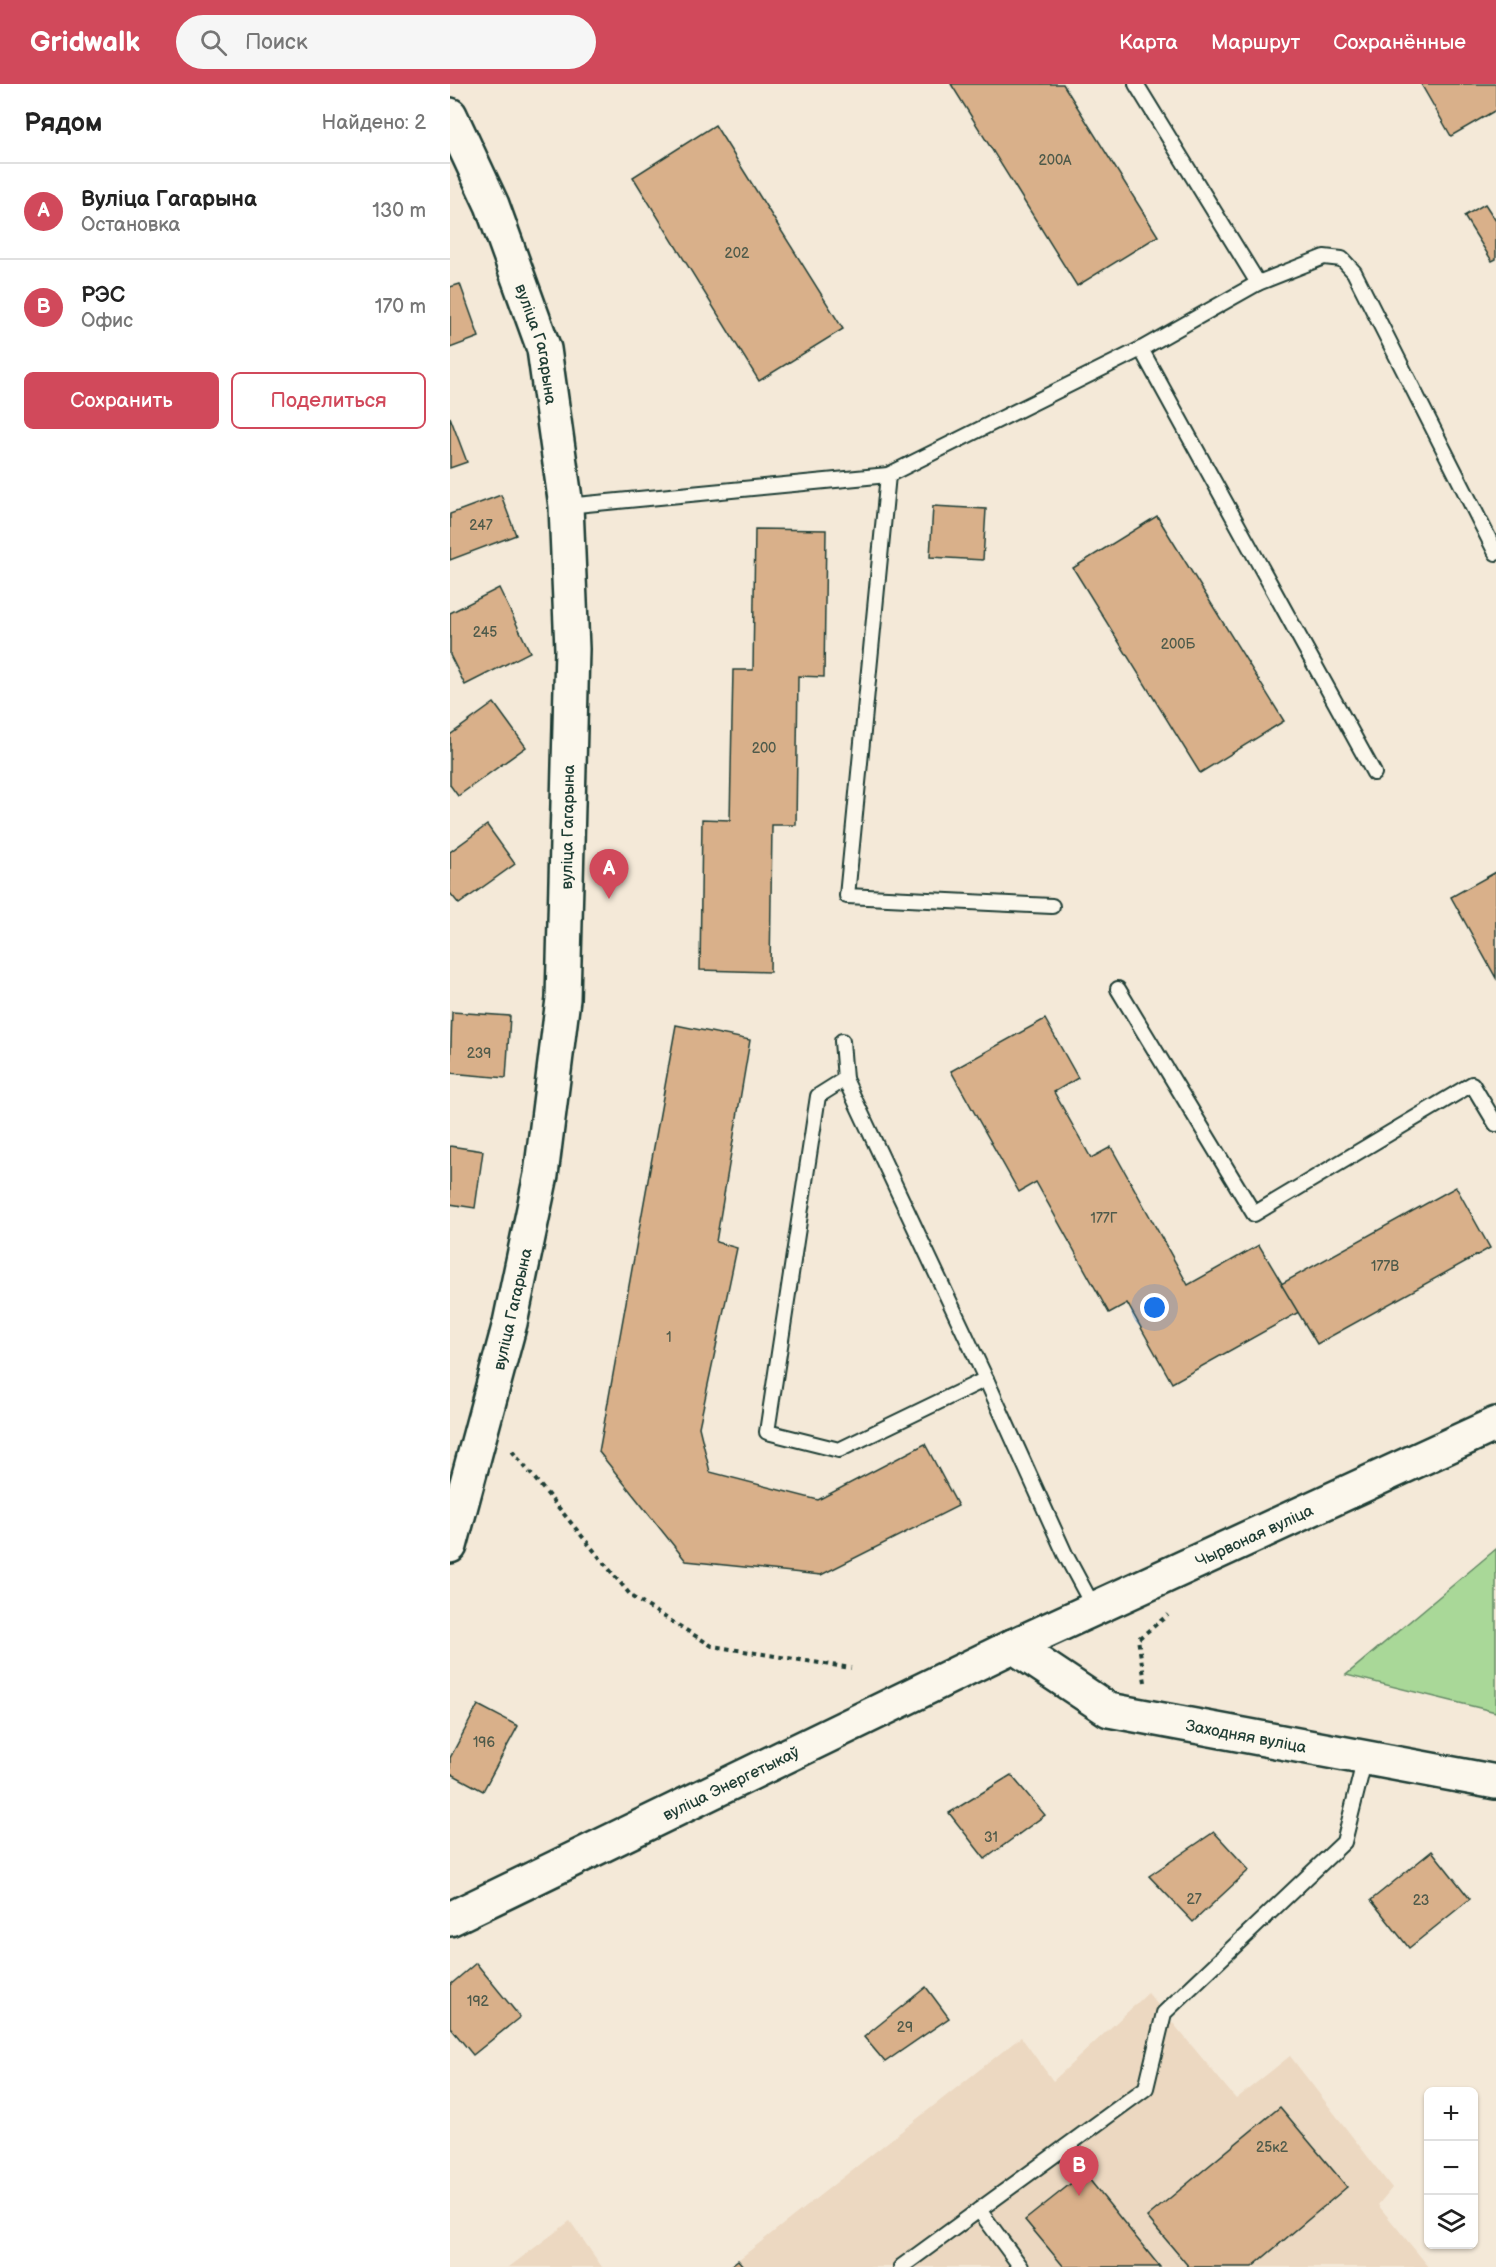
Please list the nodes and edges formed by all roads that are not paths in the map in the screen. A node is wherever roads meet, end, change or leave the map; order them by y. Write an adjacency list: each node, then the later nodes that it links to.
1 (1136, 84): 3 (lane)
2 (450, 115): 6 (street, вуліца Гагарына)
3 (1258, 283): 4 (lane); 7 (lane)
4 (1141, 349): 5 (lane); 8 (lane)
5 (888, 475): 6 (lane); 9 (lane)
6 (566, 506): 16 (street, вуліца Гагарына)
7 (1496, 554)
8 (1374, 773)
9 (1052, 906)
10 (1118, 988): 13 (lane)
11 (842, 1041): 12 (lane)
12 (845, 1078): 14 (lane); 14 (lane)
13 (1496, 1124)
14 (986, 1379): 17 (lane)
15 (1496, 1424): 17 (street, Чырвоная вуліца)
16 (450, 1546)
17 (1094, 1608): 18 (street, Чырвоная вуліца)
18 (1013, 1646): 19 (street, Заходняя вуліца); 21 (street, вуліца Энергетыкаў)
19 (1365, 1758): 20 (street, Заходняя вуліца); 22 (lane)
20 (1496, 1782)
21 (450, 1918)
22 (979, 2210): 23 (lane); 24 (lane)
23 (901, 2267)
24 (1021, 2267)

